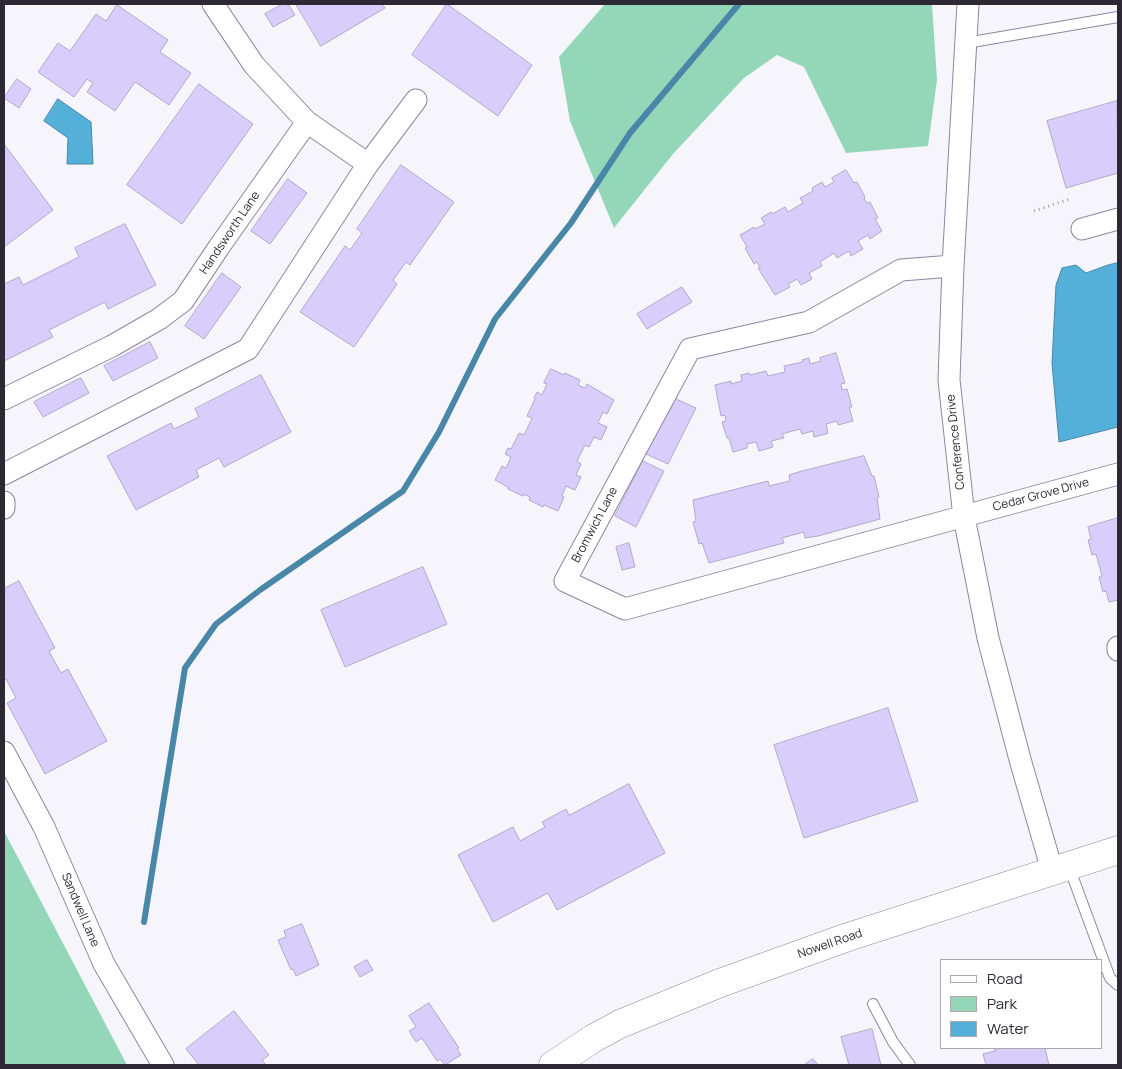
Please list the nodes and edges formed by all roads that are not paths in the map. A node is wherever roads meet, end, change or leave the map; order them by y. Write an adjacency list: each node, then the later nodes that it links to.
1 (213, 4): 6 (street)
2 (968, 4): 4 (street, Conference Drive)
3 (1118, 17): 4 (lane)
4 (966, 43): 10 (street, Conference Drive)
5 (416, 100): 7 (street)
6 (307, 122): 7 (street); 11 (street, Handsworth Lane)
7 (368, 164): 12 (street)
8 (1118, 219): 9 (street)
9 (1082, 228)
10 (952, 266): 16 (street, Conference Drive); 16 (street, Bromwich Lane)
11 (4, 399)
12 (4, 474)
13 (1118, 474): 16 (street, Cedar Grove Drive)
14 (4, 502): 15 (street)
15 (4, 508)
16 (964, 517): 19 (street, Conference Drive)
17 (4, 752): 24 (street, Sandwell Lane)
18 (1118, 850): 19 (street, Nowell Road)
19 (1060, 868): 20 (lane); 25 (street, Nowell Road)
20 (1101, 959)
21 (1102, 960): 22 (lane)
22 (1118, 985)
23 (873, 1004): 26 (lane)
24 (163, 1065)
25 (552, 1065)
26 (910, 1065)

